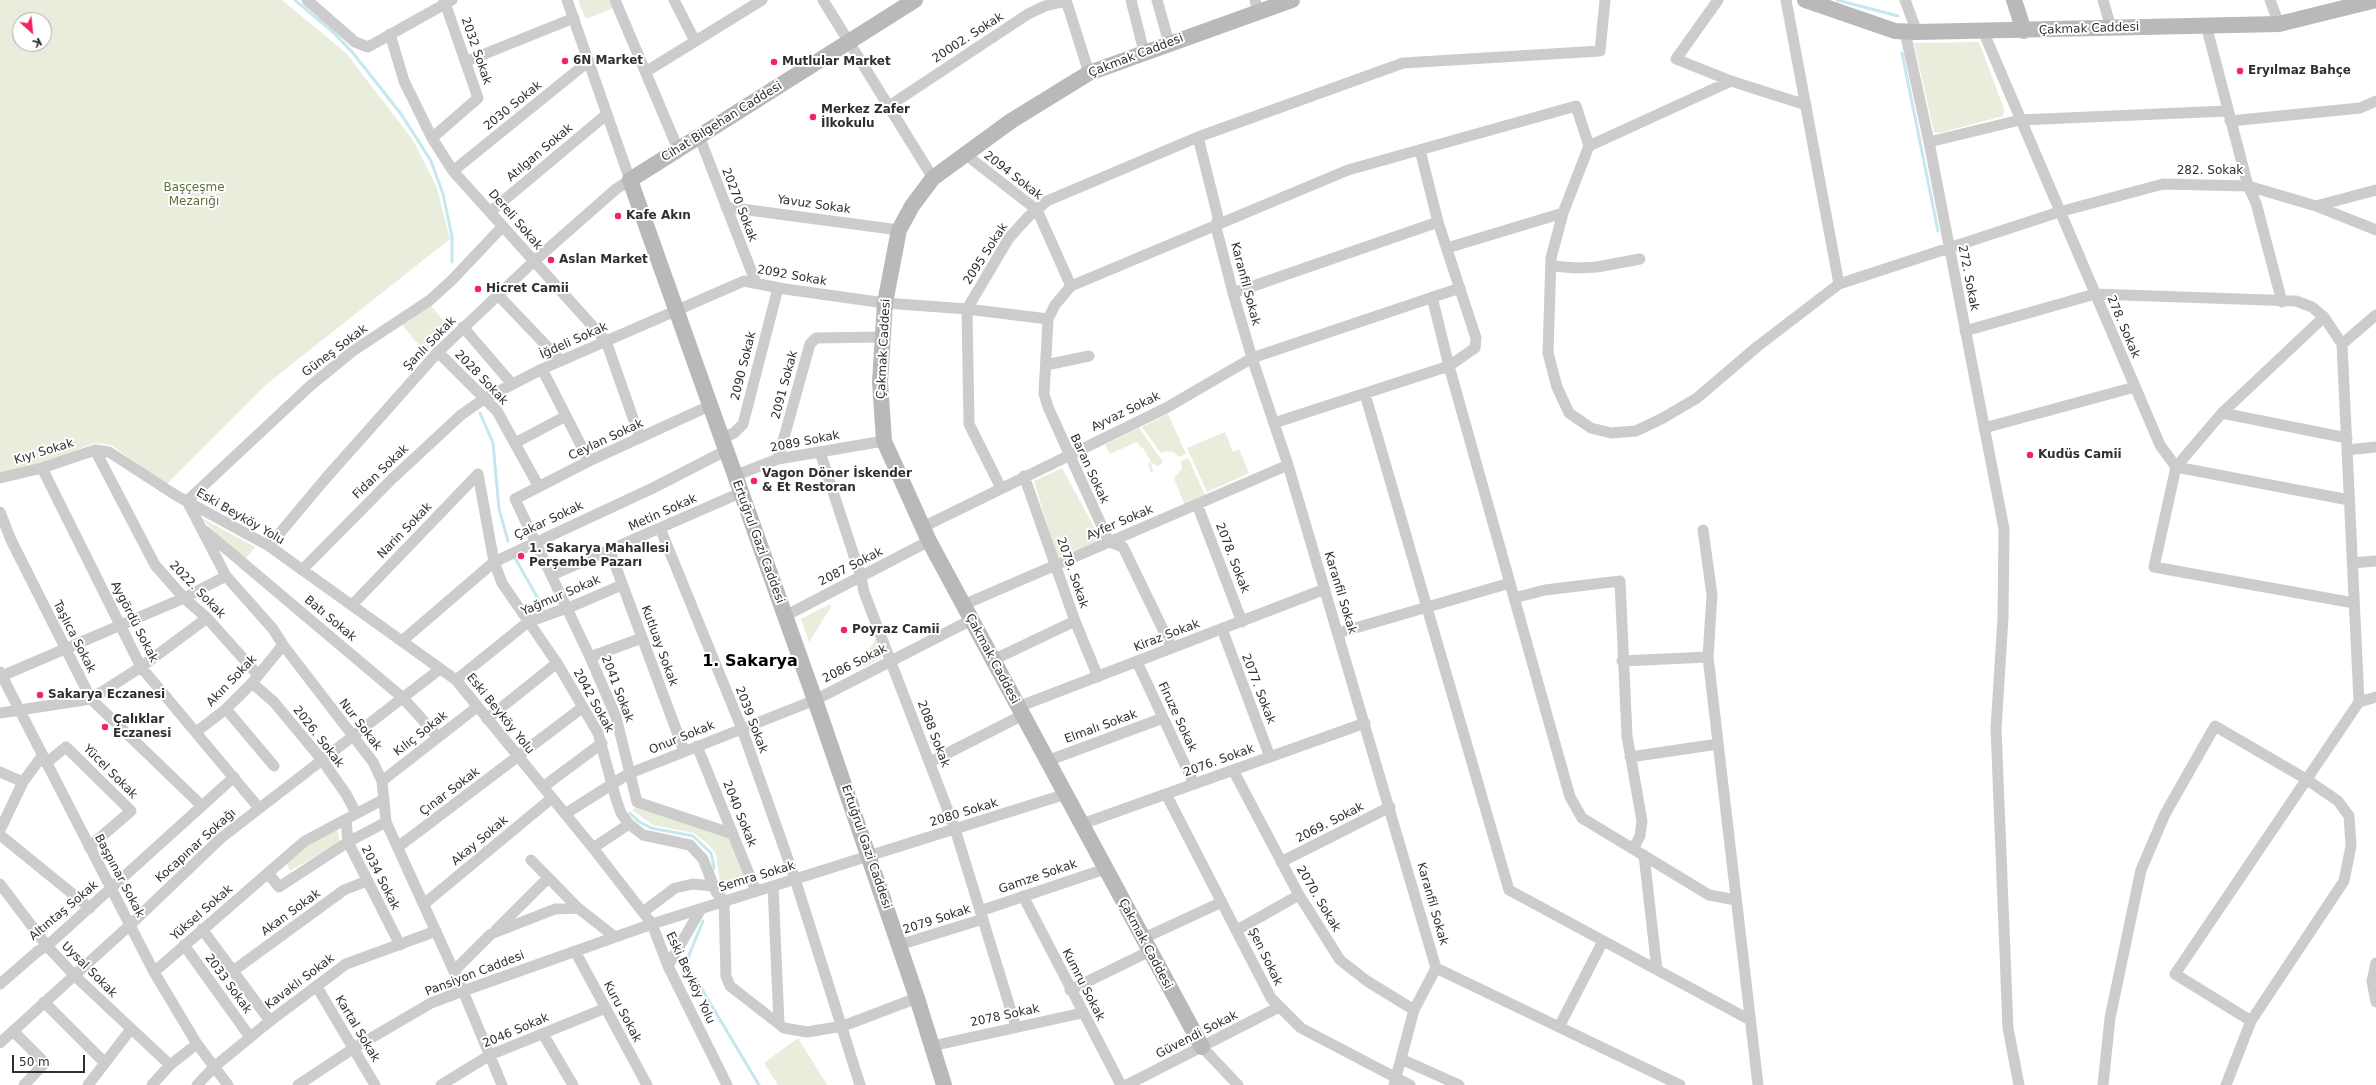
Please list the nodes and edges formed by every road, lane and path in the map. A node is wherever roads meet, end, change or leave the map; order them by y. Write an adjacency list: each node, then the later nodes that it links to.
1 (307, 0): 31 (street)
2 (568, 0): 24 (street, Ertuğrul Gazi Caddesi)
3 (615, 0): 38 (street)
4 (674, 0): 32 (street)
5 (762, 0): 32 (street)
6 (823, 0): 33 (street)
7 (915, 0): 33 (main road, Cihat Bilgehan Caddesi)
8 (1131, 0): 35 (street)
9 (1157, 0): 34 (street)
10 (1292, 0): 23 (main road, Çakmak Caddesi)
11 (1605, 0): 48 (street, 2095 Sokak)
12 (1718, 0): 40 (street)
13 (1786, 0): 42 (street)
14 (1805, 0): 30 (main road, Çakmak Caddesi)
15 (1906, 0): 30 (street, 272. Sokak)
16 (2014, 0): 29 (main road)
17 (2103, 0): 27 (street)
18 (2270, 0): 25 (street)
19 (2374, 0): 22 (main road); 25 (main road, Çakmak Caddesi)
20 (447, 1): 31 (street); 36 (street, 2032 Sokak)
21 (1066, 1): 39 (street); 43 (street, 20002. Sokak)
22 (2376, 5)
23 (1257, 6): 34 (main road, Çakmak Caddesi)
24 (574, 18): 36 (street); 37 (street, Ertuğrul Gazi Caddesi)
25 (2279, 24): 26 (main road, Çakmak Caddesi)
26 (2206, 25): 27 (main road, Çakmak Caddesi); 45 (street, 282. Sokak)
27 (2111, 28): 29 (main road, Çakmak Caddesi)
28 (1983, 31): 29 (main road, Çakmak Caddesi); 30 (main road, Çakmak Caddesi); 46 (street, 278. Sokak)
29 (2024, 31)
30 (1911, 32): 50 (street, 272. Sokak)
31 (390, 34): 49 (street, Dereli Sokak)
32 (696, 41): 38 (street)
33 (849, 41): 43 (street); 47 (main road, Cihat Bilgehan Caddesi)
34 (1169, 43): 35 (main road, Çakmak Caddesi)
35 (1144, 52): 39 (main road, Çakmak Caddesi)
36 (467, 61): 49 (street, 2032 Sokak)
37 (589, 61): 44 (street, Ertuğrul Gazi Caddesi); 55 (street, 2030 Sokak)
38 (647, 71): 52 (street)
39 (1089, 73): 54 (main road, Çakmak Caddesi)
40 (1731, 81): 42 (street); 51 (street)
41 (2376, 101): 45 (street)
42 (1806, 105): 77 (street)
43 (889, 106): 56 (street)
44 (608, 114): 57 (street, Ertuğrul Gazi Caddesi); 63 (street, Atılgan Sokak)
45 (2229, 116): 46 (street); 58 (street, 282. Sokak)
46 (2020, 120): 50 (street); 64 (street, 278. Sokak)
47 (699, 136): 52 (main road, Cihat Bilgehan Caddesi); 61 (street, 20270 Sokak)
48 (1198, 137): 62 (street, 2095 Sokak); 68 (street, Karanfil Sokak)
49 (432, 138): 55 (street, Dereli Sokak)
50 (1929, 142): 71 (street, 272. Sokak)
51 (1589, 146): 53 (street); 65 (street, 282. Sokak)
52 (678, 149): 57 (main road, Cihat Bilgehan Caddesi)
53 (1420, 150): 66 (street); 68 (street)
54 (965, 154): 56 (main road, Çakmak Caddesi); 62 (street, 2094 Sokak)
55 (453, 171): 63 (street, Dereli Sokak)
56 (933, 178): 69 (main road, Çakmak Caddesi)
57 (630, 180): 74 (street, Şanlı Sokak); 88 (main road, Ertuğrul Gazi Caddesi)
58 (2248, 186): 60 (street); 64 (street, 282. Sokak); 85 (street)
59 (2376, 190): 60 (street)
60 (2316, 206): 70 (street)
61 (726, 207): 69 (street, Yavuz Sokak); 76 (street, 20270 Sokak)
62 (1037, 210): 78 (street, 2094 Sokak); 87 (street, 2095 Sokak)
63 (490, 212): 67 (street, Dereli Sokak)
64 (2059, 212): 71 (street, 282. Sokak); 82 (street, 278. Sokak)
65 (1563, 213): 72 (street); 75 (street, 282. Sokak)
66 (1438, 222): 72 (street); 81 (street)
67 (503, 226): 74 (street, Dereli Sokak); 137 (street, Güneş Sokak)
68 (1216, 227): 78 (street); 81 (street, Karanfil Sokak)
69 (900, 230): 86 (main road, Çakmak Caddesi)
70 (2376, 230)
71 (1949, 247): 77 (street, 282. Sokak); 93 (street, 272. Sokak)
72 (1447, 248): 80 (street)
73 (1640, 259): 75 (street)
74 (534, 262): 83 (street, Şanlı Sokak); 95 (street, Dereli Sokak)
75 (1551, 266): 77 (street, 282. Sokak)
76 (756, 283): 79 (street, 2092 Sokak); 88 (street, 2092 Sokak)
77 (1839, 284)
78 (1071, 286): 91 (street, Baran Sokak)
79 (778, 288): 86 (street, 2092 Sokak); 117 (street, 2090 Sokak)
80 (1460, 288): 84 (street, Ayvaz Sokak); 102 (street)
81 (1234, 293): 99 (street, Karanfil Sokak)
82 (2095, 294): 85 (street); 93 (street); 105 (street, 278. Sokak)
83 (498, 295): 92 (street, Şanlı Sokak); 100 (street)
84 (1432, 297): 99 (street, Ayvaz Sokak); 102 (street)
85 (2282, 302): 90 (street)
86 (885, 303): 87 (street, 2092 Sokak); 94 (main road, Çakmak Caddesi)
87 (967, 309): 91 (street, 2092 Sokak); 133 (street)
88 (676, 311): 95 (street, İğdeli Sokak); 108 (main road, Ertuğrul Gazi Caddesi)
89 (2376, 315): 96 (street)
90 (2324, 317): 96 (street); 109 (street)
91 (1048, 320): 101 (street, Baran Sokak)
92 (463, 327): 97 (street, Şanlı Sokak); 104 (street)
93 (1965, 331): 112 (street, 272. Sokak)
94 (882, 338): 115 (main road, Çakmak Caddesi); 123 (street, 2091 Sokak)
95 (606, 342): 100 (street, İğdeli Sokak); 113 (street, Dereli Sokak)
96 (2342, 344): 114 (street)
97 (438, 352): 107 (street, 2028 Sokak); 146 (street, Şanlı Sokak)
98 (1089, 356): 101 (street)
99 (1252, 358): 111 (street, Karanfil Sokak); 122 (street, Ayvaz Sokak)
100 (560, 361): 103 (street, İğdeli Sokak)
101 (1046, 365): 122 (street, Baran Sokak)
102 (1449, 366): 106 (street); 156 (street)
103 (542, 369): 104 (street, İğdeli Sokak); 110 (street)
104 (512, 384): 107 (street, İğdeli Sokak)
105 (2135, 387): 112 (street); 126 (street, 278. Sokak)
106 (1365, 394): 111 (street); 164 (street)
107 (484, 399): 116 (street, 2028 Sokak); 152 (street, Fidan Sokak)
108 (710, 406): 113 (street, Ceylan Sokak); 117 (main road, Ertuğrul Gazi Caddesi)
109 (2222, 413): 114 (street); 126 (street)
110 (566, 416): 116 (street); 124 (street)
111 (1274, 423): 125 (street, Karanfil Sokak)
112 (1984, 428): 356 (street, 272. Sokak)
113 (640, 438): 124 (street, Ceylan Sokak)
114 (2347, 438): 120 (street)
115 (884, 441): 121 (street, 2089 Sokak); 143 (main road, Çakmak Caddesi)
116 (515, 443): 132 (street, 2028 Sokak)
117 (723, 444): 129 (main road, Ertuğrul Gazi Caddesi); 144 (street, Çakar Sokak)
118 (2376, 447): 120 (street)
119 (95, 450): 127 (street, Kıyı Sokak); 137 (street, Eski Beyköy Yolu); 159 (street, 2022. Sokak)
120 (2347, 450): 136 (street)
121 (820, 452): 123 (street, 2089 Sokak); 155 (street, 2088 Sokak)
122 (1068, 455): 130 (street, Ayvaz Sokak); 145 (street, Baran Sokak)
123 (778, 459): 129 (street, 2089 Sokak)
124 (589, 462): 132 (street, Ceylan Sokak)
125 (1288, 465): 138 (street, Ayfer Sokak); 158 (street, Karanfil Sokak)
126 (2176, 467): 136 (street); 161 (street)
127 (42, 468): 131 (street, Kıyı Sokak); 171 (street, Aygördü Sokak)
128 (478, 474): 149 (street, 2042 Sokak); 163 (street, Narin Sokak)
129 (734, 476): 134 (main road, Ertuğrul Gazi Caddesi)
130 (1024, 476): 133 (street, Ayvaz Sokak); 151 (street, 2079. Sokak)
131 (0, 478)
132 (539, 487): 135 (street, Ceylan Sokak)
133 (1001, 488): 143 (street, Ayvaz Sokak)
134 (740, 493): 141 (street, Metin Sokak); 165 (main road, Ertuğrul Gazi Caddesi)
135 (515, 499): 144 (street, 2041 Sokak)
136 (2349, 500): 150 (street)
137 (187, 502): 140 (street, Nur Sokak); 146 (street, Eski Beyköy Yolu)
138 (1197, 504): 145 (street, Ayfer Sokak); 170 (street, 2078. Sokak)
139 (0, 512): 178 (street, Taşlıca Sokak)
140 (200, 526): 154 (street, Nur Sokak); 193 (street, Batı Sokak)
141 (660, 528): 147 (street, Metin Sokak); 206 (street, 2039 Sokak)
142 (1703, 530): 180 (street)
143 (926, 534): 155 (street, 2087 Sokak); 162 (main road, Çakmak Caddesi)
144 (535, 541): 149 (street, Çakar Sokak); 153 (street, 2041 Sokak)
145 (1109, 542): 151 (street, Ayfer Sokak); 177 (street)
146 (269, 546): 152 (street, Eski Beyköy Yolu)
147 (610, 551): 153 (street, Metin Sokak); 157 (street, Kutluay Sokak)
148 (2376, 561): 150 (street)
149 (494, 562): 169 (street, 2042 Sokak); 175 (street, Çakar Sokak)
150 (2352, 563): 161 (street)
151 (1055, 565): 162 (street, Ayfer Sokak); 168 (street, 2079. Sokak)
152 (302, 570): 163 (street, Eski Beyköy Yolu)
153 (552, 575): 179 (street, 2041 Sokak)
154 (226, 576): 159 (street); 176 (street, Nur Sokak)
155 (861, 577): 165 (street, 2087 Sokak); 181 (street, 2088 Sokak)
156 (1510, 584): 160 (street); 164 (street)
157 (622, 585): 169 (street, Yağmur Sokak); 174 (street, Kutluay Sokak)
158 (1325, 589): 170 (street, Kiraz Sokak); 173 (street, Karanfil Sokak)
159 (184, 598): 166 (street, 2022. Sokak); 171 (street)
160 (1514, 598): 183 (street); 253 (street)
161 (2354, 603): 196 (street)
162 (964, 605): 167 (main road, Çakmak Caddesi)
163 (352, 606): 175 (street, Eski Beyköy Yolu)
164 (1427, 608): 173 (street); 286 (street)
165 (785, 616): 195 (main road, Ertuğrul Gazi Caddesi)
166 (207, 618): 186 (street); 190 (street, 2022. Sokak)
167 (971, 620): 181 (street, 2086 Sokak); 182 (main road, Çakmak Caddesi)
168 (1075, 621): 182 (street); 189 (street, 2079. Sokak)
169 (528, 622): 185 (street, 2042 Sokak); 191 (street, Yağmur Sokak)
170 (1242, 622): 172 (street, Kiraz Sokak)
171 (121, 626): 178 (street); 186 (street, Aygördü Sokak)
172 (1222, 629): 177 (street, Kiraz Sokak); 215 (street, 2077. Sokak)
173 (1338, 633): 205 (street, Karanfil Sokak)
174 (642, 638): 179 (street); 213 (street, Kutluay Sokak)
175 (402, 641): 187 (street, Eski Beyköy Yolu)
176 (283, 645): 190 (street, Akın Sokak); 208 (street, Nur Sokak)
177 (1172, 648): 184 (street, Kiraz Sokak)
178 (66, 650): 188 (street); 194 (street, Taşlıca Sokak)
179 (590, 657): 224 (street, 2041 Sokak)
180 (1708, 657): 183 (street); 211 (street)
181 (891, 660): 195 (street, 2086 Sokak); 220 (street, 2088 Sokak)
182 (993, 660): 201 (main road, Çakmak Caddesi)
183 (1622, 661): 216 (street)
184 (1137, 662): 189 (street, Kiraz Sokak); 203 (street, Firuze Sokak)
185 (557, 663): 198 (street, 2042 Sokak); 204 (street)
186 (141, 667): 194 (street); 207 (street, Aygördü Sokak)
187 (440, 669): 191 (street, Eski Beyköy Yolu); 193 (street, Kocapınar Sokağı)
188 (1, 674): 200 (street, Başpınar Sokak)
189 (1098, 677): 201 (street, Kiraz Sokak)
190 (255, 679): 199 (street, Akın Sokak); 218 (street, 2026. Sokak)
191 (456, 680): 197 (street, Eski Beyköy Yolu)
192 (2376, 697): 196 (street)
193 (403, 698): 208 (street, Kocapınar Sokağı); 209 (street, Batı Sokak)
194 (91, 699): 200 (street); 236 (street, Taşlıca Sokak)
195 (815, 700): 206 (street, Onur Sokak); 255 (main road, Ertuğrul Gazi Caddesi)
196 (2359, 702): 226 (street)
197 (477, 707): 204 (street, Eski Beyköy Yolu); 209 (street, Kılıç Sokak)
198 (583, 707): 210 (street, 2042 Sokak); 214 (street, Çınar Sokak)
199 (226, 709): 207 (street, Akın Sokak); 221 (street)
200 (19, 710): 202 (street); 217 (street, Başpınar Sokak)
201 (1021, 711): 219 (main road, Çakmak Caddesi); 220 (street, Kiraz Sokak)
202 (0, 713)
203 (1163, 718): 219 (street, Elmalı Sokak); 230 (street, Firuze Sokak)
204 (487, 719): 214 (street, Eski Beyköy Yolu)
205 (1365, 722): 215 (street, 2076. Sokak); 237 (street, Karanfil Sokak)
206 (742, 729): 212 (street, Onur Sokak); 261 (street, 2039 Sokak)
207 (196, 732): 225 (street, Aygördü Sokak)
208 (352, 736): 218 (street, Kocapınar Sokağı); 227 (street, Nur Sokak)
209 (438, 736): 227 (street, Kılıç Sokak)
210 (602, 743): 229 (street, 2042 Sokak); 231 (street)
211 (1718, 744): 216 (street); 270 (street)
212 (697, 746): 213 (street, Onur Sokak); 247 (street, 2040 Sokak)
213 (684, 751): 224 (street, Onur Sokak)
214 (518, 757): 231 (street, Eski Beyköy Yolu); 251 (street, Çınar Sokak)
215 (1270, 757): 222 (street, 2076. Sokak)
216 (1630, 757): 253 (street)
217 (44, 759): 228 (street); 250 (street, Başpınar Sokak); 250 (street, Yücel Sokak)
218 (322, 760): 238 (street, Kocapınar Sokağı); 239 (street, 2026. Sokak)
219 (1047, 761): 232 (main road, Çakmak Caddesi)
220 (930, 762): 245 (street, 2088 Sokak)
221 (274, 766)
222 (1233, 770): 230 (street, 2076. Sokak); 257 (street, 2070. Sokak)
223 (0, 772): 228 (street)
224 (628, 774): 229 (street, Onur Sokak); 247 (street, 2041 Sokak)
225 (234, 777): 236 (street, Altıntaş Sokak); 238 (street, Aygördü Sokak)
226 (2306, 779): 315 (street); 315 (street); 357 (street)
227 (382, 781): 235 (street, Nur Sokak)
228 (22, 782): 246 (street)
229 (612, 783): 240 (street, Onur Sokak); 243 (street, 2042 Sokak)
230 (1194, 784): 233 (street, 2076. Sokak)
231 (543, 787): 234 (street, Eski Beyköy Yolu)
232 (1066, 794): 244 (main road, Çakmak Caddesi); 245 (street, 2080 Sokak)
233 (1166, 794): 244 (street, 2076. Sokak); 272 (street, Şen Sokak)
234 (552, 798): 240 (street, Eski Beyköy Yolu); 273 (street, Akay Sokak)
235 (384, 799): 239 (street, Yüksel Sokak); 242 (street, Nur Sokak)
236 (201, 805): 266 (street, Altıntaş Sokak)
237 (1390, 807): 257 (street, 2069. Sokak); 295 (street, Karanfil Sokak)
238 (259, 808): 280 (street, Kocapınar Sokağı)
239 (356, 813): 241 (street, Yüksel Sokak)
240 (565, 814): 252 (street, Eski Beyköy Yolu)
241 (346, 820): 249 (street, 2034 Sokak); 259 (street, Yüksel Sokak)
242 (386, 822): 249 (street); 251 (street, Nur Sokak)
243 (628, 824): 252 (street); 264 (street, 2042 Sokak)
244 (1082, 824): 258 (main road, Çakmak Caddesi)
245 (955, 829): 255 (street, 2080 Sokak); 278 (street, 2088 Sokak)
246 (0, 830)
247 (733, 834): 267 (street, 2040 Sokak)
248 (0, 835): 274 (street)
249 (348, 842): 259 (street); 262 (street, 2034 Sokak)
250 (89, 847): 266 (street, Başpınar Sokak)
251 (398, 847): 273 (street, Nur Sokak)
252 (593, 848): 277 (street, Eski Beyköy Yolu)
253 (1633, 849): 254 (street)
254 (1644, 855): 270 (street); 296 (street)
255 (869, 856): 261 (street, Semra Sokak); 291 (main road, Ertuğrul Gazi Caddesi)
256 (531, 860): 260 (street)
257 (1281, 862): 268 (street, 2070. Sokak)
258 (1105, 869): 269 (street, Gamze Sokak); 289 (main road, Çakmak Caddesi)
259 (268, 873): 281 (street, Yüksel Sokak)
260 (548, 878): 275 (street); 284 (street)
261 (795, 879): 265 (street, Semra Sokak); 317 (street, 2039 Sokak)
262 (367, 880): 288 (street, 2034 Sokak); 297 (street, Akan Sokak)
263 (0, 884): 290 (street, Uysal Sokak)
264 (713, 886): 271 (street, 2042 Sokak); 277 (street)
265 (773, 886): 267 (street, Semra Sokak); 316 (street)
266 (110, 889): 274 (street, Altıntaş Sokak); 280 (street, Başpınar Sokak)
267 (756, 891): 271 (street, Semra Sokak)
268 (1299, 895): 282 (street); 311 (street, 2070. Sokak)
269 (1023, 896): 278 (street, Gamze Sokak); 304 (street, Kumru Sokak)
270 (1736, 900): 313 (street)
271 (724, 901): 276 (street, Semra Sokak); 316 (street)
272 (1222, 902): 282 (street, Şen Sokak); 289 (street)
273 (424, 904): 283 (street, Nur Sokak)
274 (90, 908): 290 (street, Altıntaş Sokak)
275 (578, 908): 284 (street); 285 (street)
276 (701, 909): 279 (street, Semra Sokak); 294 (street)
277 (643, 912): 279 (street, Eski Beyköy Yolu)
278 (982, 915): 291 (street, 2079 Sokak); 318 (street, 2088 Sokak)
279 (652, 924): 285 (street, Pansiyon Caddesi); 294 (street, Eski Beyköy Yolu)
280 (130, 925): 299 (street, Başpınar Sokak); 300 (street, Kocapınar Sokağı)
281 (202, 929): 287 (street, Yüksel Sokak); 297 (street)
282 (1237, 930): 309 (street, Şen Sokak)
283 (436, 931): 288 (street, Kavaklı Sokak); 298 (street, Nur Sokak)
284 (491, 934): 298 (street)
285 (615, 937): 292 (street, Pansiyon Caddesi)
286 (1603, 941): 296 (street); 319 (street)
287 (184, 945): 299 (street, Yüksel Sokak); 323 (street, 2033 Sokak)
288 (400, 945): 303 (street, Kavaklı Sokak)
289 (1145, 945): 304 (street); 328 (main road, Çakmak Caddesi)
290 (47, 946): 300 (street, Uysal Sokak); 302 (street, Altıntaş Sokak)
291 (899, 946): 306 (main road, Ertuğrul Gazi Caddesi)
292 (574, 951): 305 (street, Pansiyon Caddesi); 310 (street, Kuru Sokak)
293 (2376, 963): 301 (street)
294 (668, 966): 346 (street, Eski Beyköy Yolu)
295 (1436, 968): 311 (street); 319 (street)
296 (1657, 970): 313 (street)
297 (233, 971): 314 (street)
298 (454, 971): 305 (street, Nur Sokak)
299 (154, 972): 325 (street, Başpınar Sokak)
300 (74, 975): 307 (street, Kocapınar Sokağı); 320 (street, Uysal Sokak)
301 (2374, 982): 308 (street)
302 (0, 984)
303 (317, 987): 314 (street, Kavaklı Sokak); 327 (street, Kartal Sokak)
304 (1070, 990): 312 (street, Kumru Sokak)
305 (463, 991): 327 (street, Pansiyon Caddesi); 329 (street, Nur Sokak)
306 (917, 998): 317 (street); 326 (main road, Ertuğrul Gazi Caddesi)
307 (44, 1002): 321 (street, Kocapınar Sokağı); 331 (street)
308 (2376, 1002)
309 (1279, 1007): 328 (street, Güvendi Sokak); 334 (street, Şen Sokak)
310 (606, 1008): 322 (street, 2046 Sokak); 345 (street, Kuru Sokak)
311 (1414, 1010): 330 (street)
312 (1082, 1013): 318 (street, 2078 Sokak); 349 (street, Kumru Sokak)
313 (1750, 1020): 355 (street)
314 (270, 1021): 323 (street, Kavaklı Sokak)
315 (2251, 1021): 358 (street)
316 (779, 1024): 317 (street)
317 (843, 1026): 347 (street, 2039 Sokak)
318 (1016, 1027): 326 (street, 2078 Sokak)
319 (1559, 1027): 354 (street)
320 (130, 1029): 331 (street); 332 (street, Uysal Sokak)
321 (13, 1031): 324 (street, Kocapınar Sokağı); 335 (street)
322 (543, 1034): 329 (street, 2046 Sokak); 344 (street)
323 (250, 1037): 333 (street, Kavaklı Sokak)
324 (0, 1043)
325 (197, 1044): 332 (street); 333 (street, Başpınar Sokak)
326 (932, 1046): 348 (main road, Ertuğrul Gazi Caddesi)
327 (354, 1048): 340 (street, Pansiyon Caddesi); 341 (street, Kartal Sokak)
328 (1202, 1048): 350 (street, Güvendi Sokak); 351 (street)
329 (490, 1055): 342 (street, 2046 Sokak); 343 (street, Nur Sokak)
330 (1401, 1059): 334 (street); 353 (street)
331 (105, 1062): 336 (street)
332 (170, 1065): 337 (street)
333 (214, 1068): 338 (street, Kavaklı Sokak); 339 (street, Başpınar Sokak)
334 (1395, 1082): 352 (street, Şen Sokak)
335 (24, 1085)
336 (88, 1085)
337 (152, 1085)
338 (197, 1085)
339 (228, 1085)
340 (298, 1085)
341 (375, 1085)
342 (441, 1085)
343 (502, 1085)
344 (573, 1085)
345 (647, 1085)
346 (727, 1085)
347 (860, 1085)
348 (944, 1085)
349 (1121, 1085)
350 (1127, 1085)
351 (1238, 1085)
352 (1410, 1085)
353 (1459, 1085)
354 (1680, 1085)
355 (1758, 1085)
356 (2020, 1085)
357 (2103, 1085)
358 (2226, 1085)

